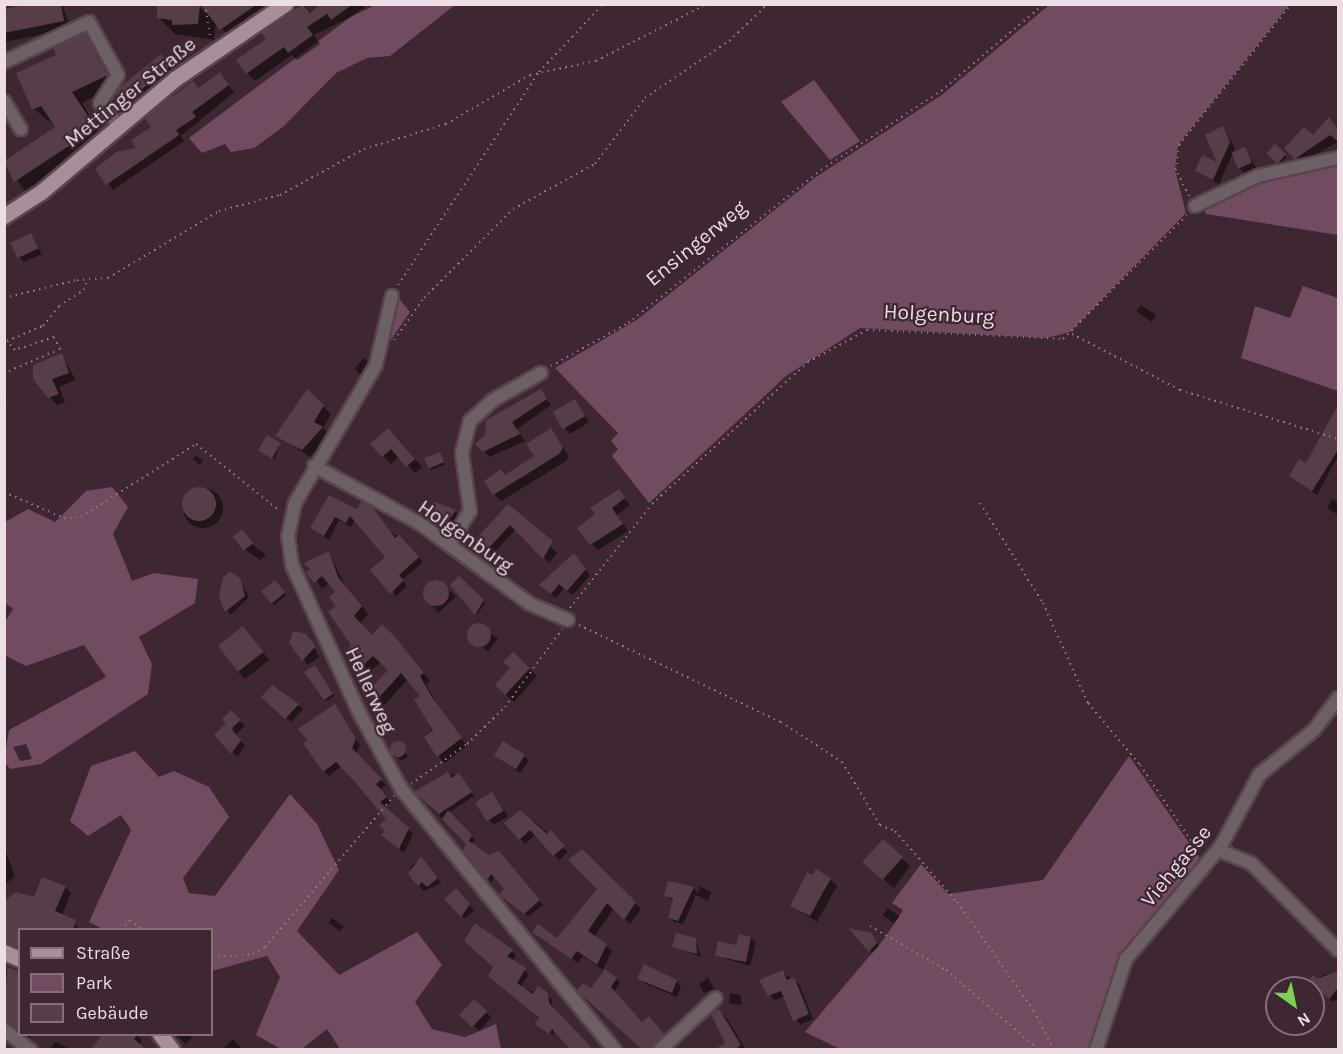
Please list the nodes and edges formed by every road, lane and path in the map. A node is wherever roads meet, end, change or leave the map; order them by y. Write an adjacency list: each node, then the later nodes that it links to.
1 (206, 4): 8 (path)
2 (285, 4): 8 (main road, Mettinger Straße)
3 (603, 4): 10 (path)
4 (707, 4): 10 (path)
5 (768, 4): 21 (path)
6 (1044, 4): 23 (path, Ensingerweg)
7 (1291, 4): 15 (path)
8 (215, 51): 12 (main road, Mettinger Straße)
9 (4, 62): 12 (street)
10 (539, 72): 17 (path); 18 (path)
11 (4, 101): 13 (street)
12 (118, 126): 16 (main road, Mettinger Straße)
13 (21, 129)
14 (1338, 158): 15 (street)
15 (1195, 206): 20 (path)
16 (4, 216)
17 (87, 280): 19 (path); 22 (path)
18 (392, 296): 25 (street, Hellerweg)
19 (4, 298)
20 (1072, 334): 24 (path); 30 (path, Holgenburg)
21 (392, 344)
22 (9, 371)
23 (541, 373): 29 (street)
24 (1338, 439)
25 (314, 466): 28 (street, Hellerweg); 29 (street, Holgenburg)
26 (4, 492): 28 (path)
27 (980, 503): 34 (path)
28 (290, 515): 32 (street, Hellerweg)
29 (450, 543): 30 (street, Holgenburg)
30 (566, 619): 32 (path); 50 (path)
31 (1338, 698): 33 (street, Viehgasse)
32 (402, 790): 40 (path); 47 (street, Hellerweg)
33 (1218, 850): 34 (street, Viehgasse); 38 (street)
34 (1208, 862): 51 (street, Viehgasse)
35 (870, 926): 49 (path)
36 (123, 928): 37 (path)
37 (141, 928)
38 (1338, 950)
39 (4, 952): 41 (main road)
40 (213, 957)
41 (18, 958)
42 (716, 998): 48 (street)
43 (4, 1030): 45 (street)
44 (161, 1036): 46 (main road)
45 (31, 1050)
46 (172, 1050)
47 (615, 1050)
48 (660, 1050)
49 (1039, 1050)
50 (1054, 1050)
51 (1096, 1050)

